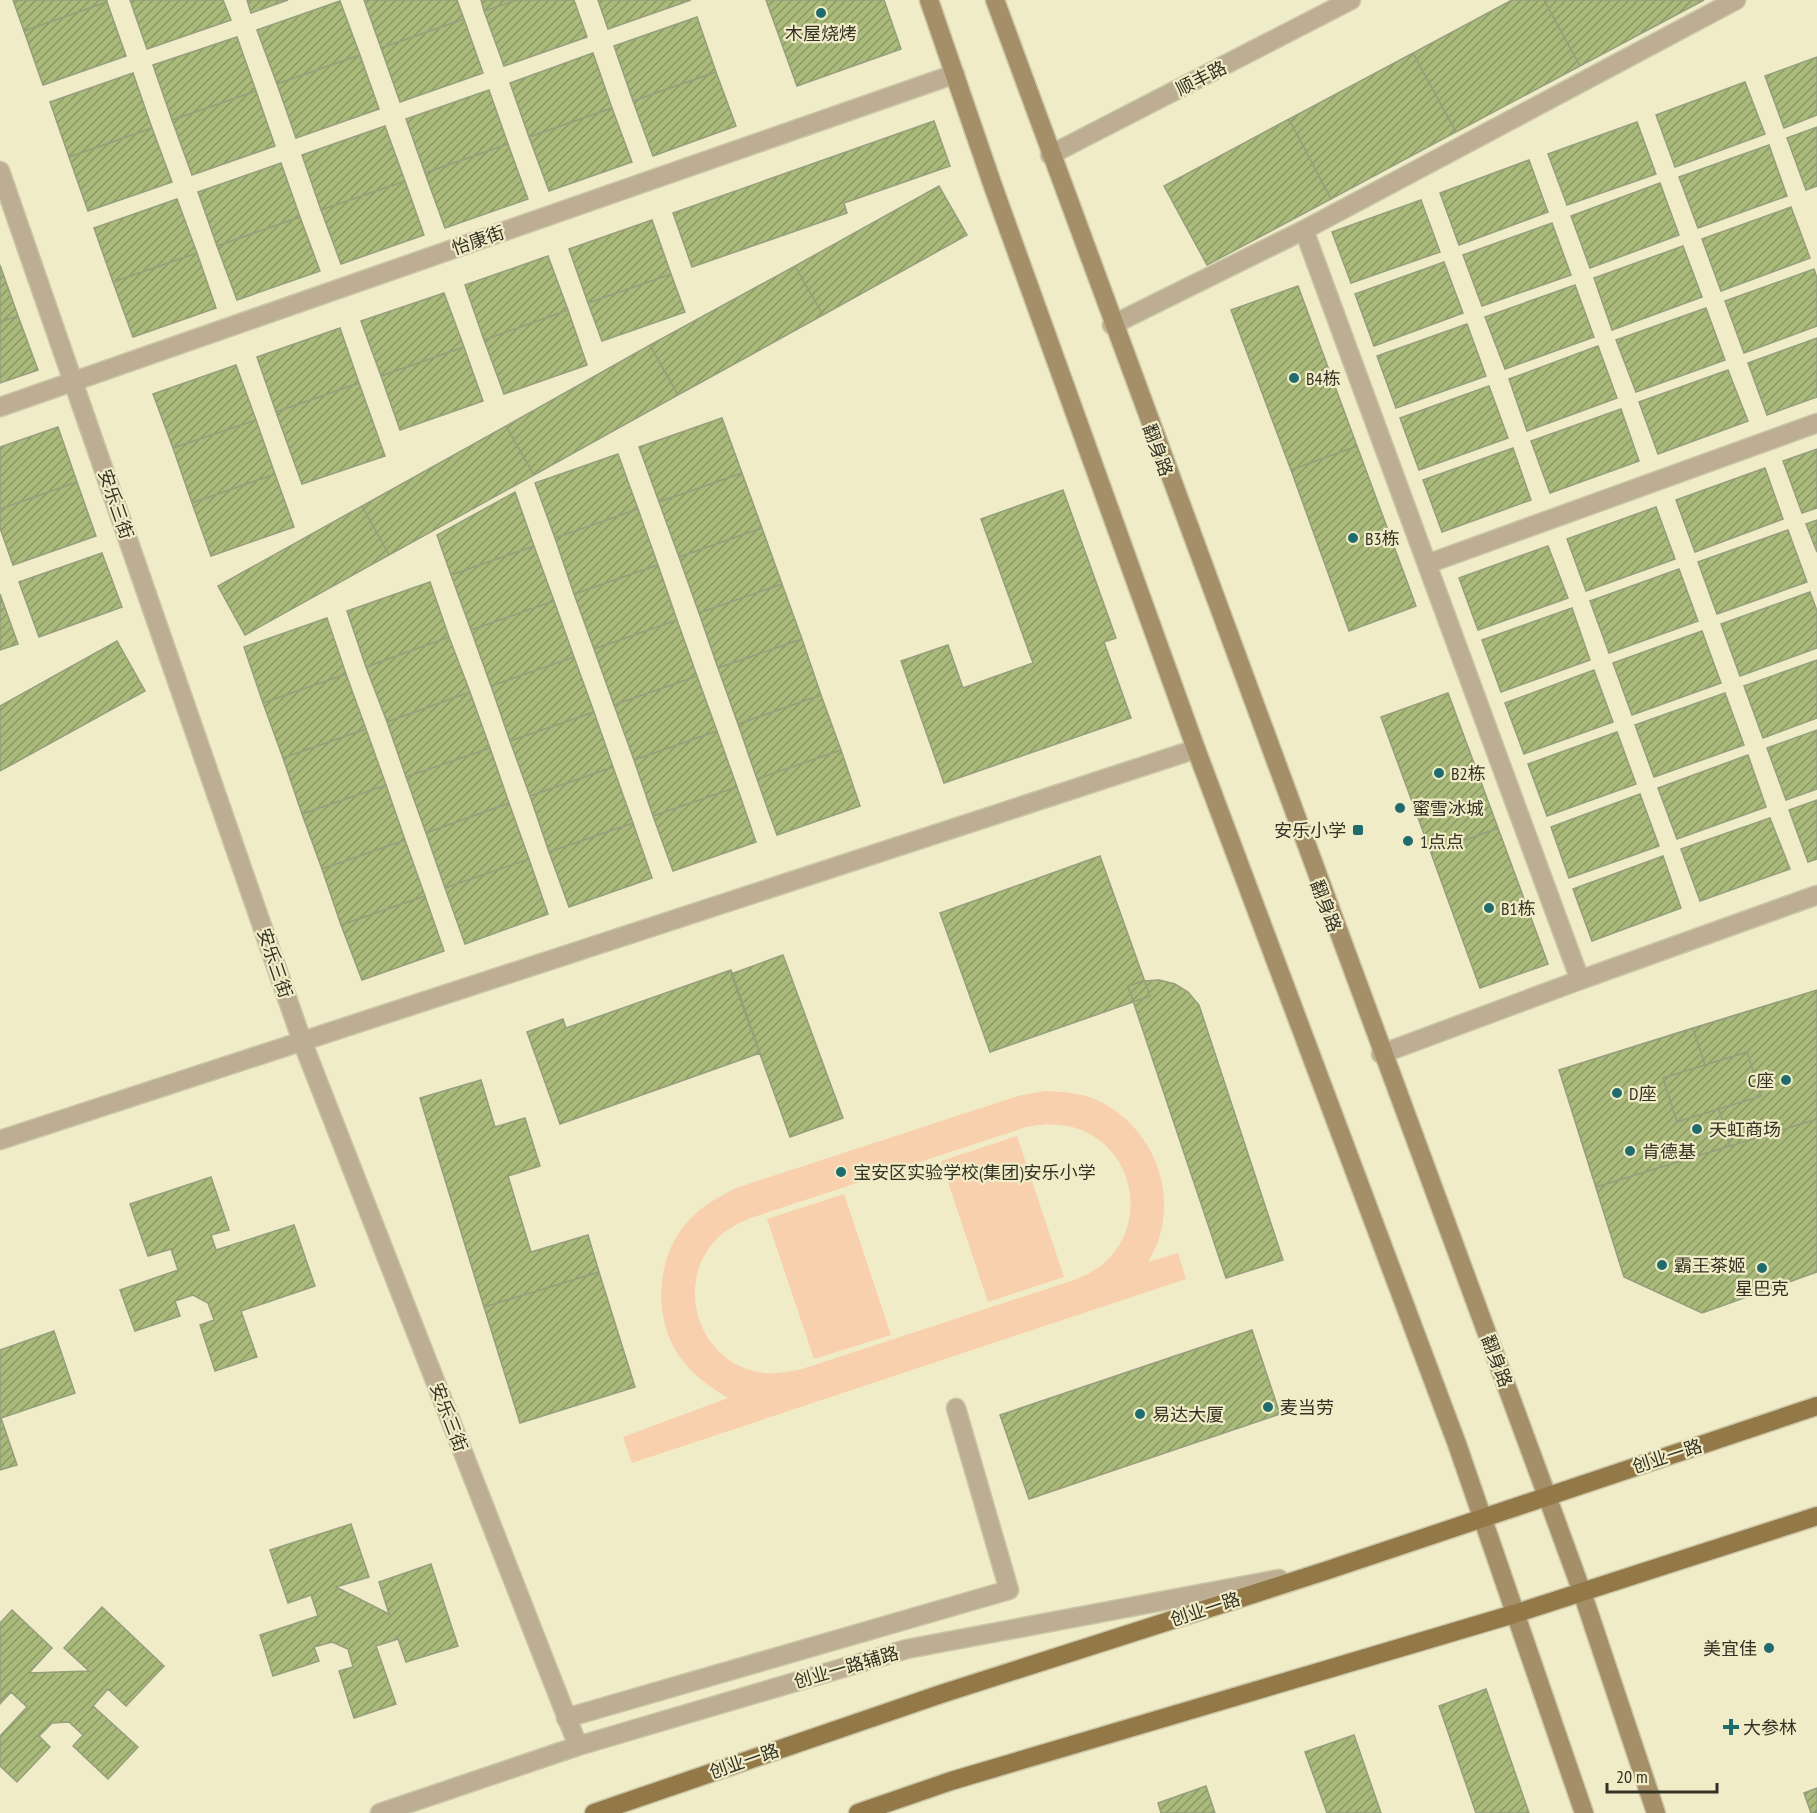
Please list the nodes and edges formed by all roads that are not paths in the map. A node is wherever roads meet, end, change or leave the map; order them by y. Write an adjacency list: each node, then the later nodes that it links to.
1 (929, 0): 5 (main road)
2 (995, 0): 6 (main road, 翻身路)
3 (1351, 0): 6 (street, 顺丰路)
4 (1737, 0): 8 (street)
5 (955, 74): 10 (street, 怡康街); 14 (main road)
6 (1050, 155): 9 (main road, 翻身路)
7 (0, 171): 10 (street, 安乐三街)
8 (1304, 230): 9 (street); 13 (street)
9 (1112, 325): 18 (main road, 翻身路)
10 (74, 381): 11 (street, 怡康街); 17 (street, 安乐三街)
11 (0, 407)
12 (1817, 423): 13 (street)
13 (1427, 564): 16 (street)
14 (1196, 749): 17 (street); 24 (main road)
15 (1817, 895): 16 (street)
16 (1580, 980): 18 (street)
17 (302, 1041): 19 (street); 28 (street, 安乐三街)
18 (1381, 1054): 22 (main road, 翻身路)
19 (0, 1140)
20 (1817, 1406): 22 (main road, 创业一路)
21 (956, 1408): 28 (street)
22 (1547, 1496): 24 (main road, 创业一路); 26 (main road, 翻身路)
23 (1817, 1516): 26 (main road)
24 (1483, 1518): 25 (main road, 创业一路); 27 (main road)
25 (1325, 1571): 29 (street, 创业一路辅路); 31 (main road, 创业一路)
26 (1582, 1592): 27 (main road); 34 (main road, 翻身路)
27 (1514, 1614): 32 (main road); 33 (main road)
28 (566, 1718): 29 (street, 安乐三街)
29 (578, 1746): 30 (street, 创业一路辅路)
30 (380, 1813)
31 (594, 1813)
32 (858, 1813)
33 (1584, 1813)
34 (1656, 1813)

